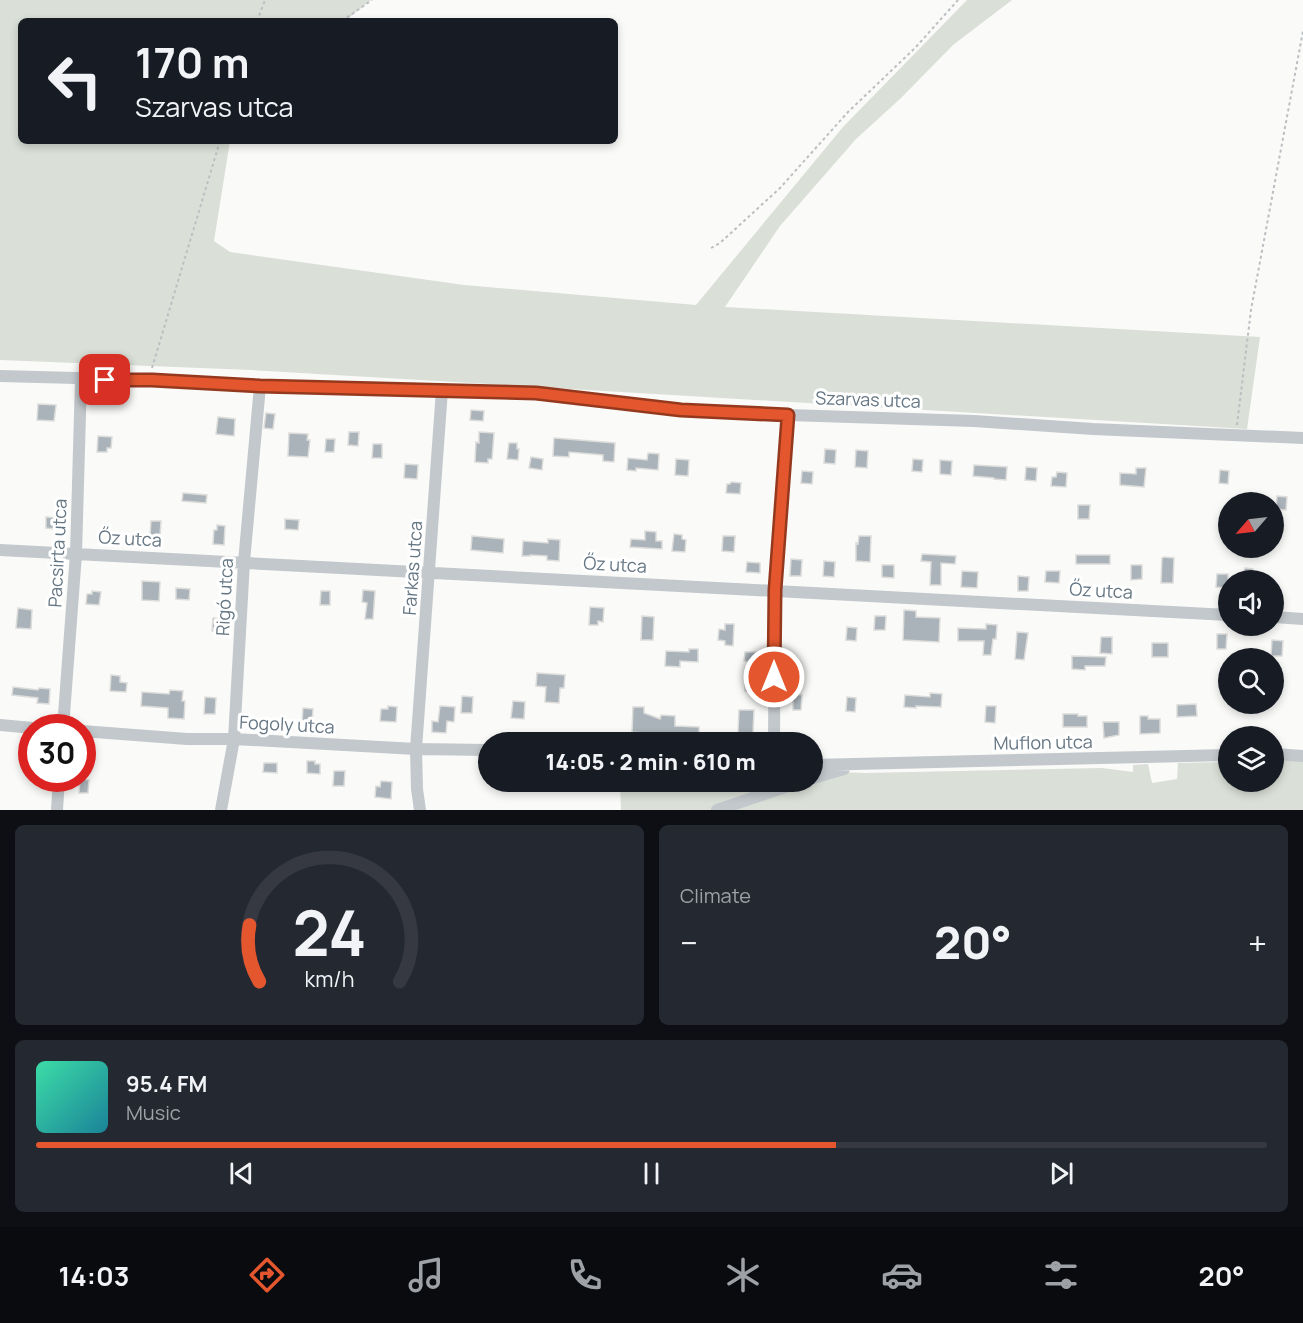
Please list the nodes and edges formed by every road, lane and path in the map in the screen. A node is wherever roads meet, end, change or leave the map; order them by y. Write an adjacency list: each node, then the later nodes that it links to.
1 (265, 0): 4 (path)
2 (372, 0): 5 (path)
3 (958, 0): 8 (path)
4 (258, 18)
5 (346, 18)
6 (1303, 31): 15 (path)
7 (219, 144): 11 (path)
8 (711, 248)
9 (0, 376): 10 (street, Szarvas utca)
10 (81, 379): 11 (street, Szarvas utca); 18 (street, Pacsirta utca)
11 (152, 380): 12 (street, Szarvas utca)
12 (260, 386): 13 (street, Szarvas utca); 19 (street, Rigó utca)
13 (442, 390): 14 (street, Szarvas utca); 20 (street, Farkas utca)
14 (788, 415): 15 (street, Szarvas utca); 21 (street)
15 (1236, 434): 16 (street, Szarvas utca)
16 (1303, 438)
17 (0, 550): 18 (street, Őz utca)
18 (76, 554): 19 (street, Őz utca); 25 (street, Pacsirta utca)
19 (244, 562): 20 (street, Őz utca); 30 (street, Rigó utca)
20 (430, 573): 21 (street, Őz utca); 31 (street, Farkas utca)
21 (775, 590): 22 (street, Őz utca); 29 (street)
22 (1218, 614)
23 (1284, 618): 24 (street)
24 (1303, 619)
25 (64, 714)
26 (0, 725): 27 (street)
27 (18, 727)
28 (96, 732): 30 (street, Fogoly utca)
29 (774, 732)
30 (234, 739): 31 (street, Fogoly utca); 42 (street, Rigó utca)
31 (416, 748): 32 (street, Fogoly utca); 43 (street, Farkas utca)
32 (478, 750)
33 (1218, 755): 36 (street, Muflon utca)
34 (1284, 755): 35 (street)
35 (1303, 756)
36 (859, 764): 37 (street, Muflon utca); 38 (street, Muflon utca)
37 (823, 765)
38 (823, 775)
39 (58, 792): 41 (street)
40 (770, 792): 44 (street)
41 (57, 810)
42 (221, 810)
43 (420, 810)
44 (717, 810)

